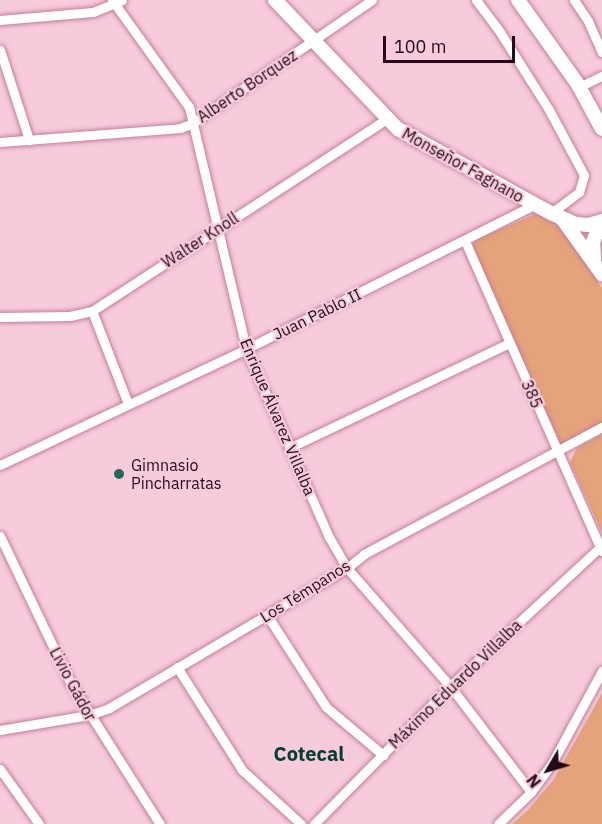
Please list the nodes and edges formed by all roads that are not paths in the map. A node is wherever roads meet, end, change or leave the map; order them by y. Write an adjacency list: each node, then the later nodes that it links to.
1 (275, 0): 8 (street, Monseñor Fagnano)
2 (372, 0): 8 (street, Alberto Borquez)
3 (476, 0): 19 (street)
4 (518, 0): 12 (street)
5 (574, 0): 10 (street)
6 (116, 2): 7 (street); 14 (street, Enrique Álvarez Villalba)
7 (0, 20)
8 (314, 41): 13 (street, Monseñor Fagnano); 14 (street, Alberto Borquez)
9 (0, 50): 16 (street)
10 (602, 52)
11 (602, 76): 12 (street)
12 (579, 87): 15 (street)
13 (386, 119): 18 (street, Monseñor Fagnano); 21 (street, Walter Knoll)
14 (193, 123): 16 (street, Alberto Borquez); 21 (street, Enrique Álvarez Villalba)
15 (602, 129)
16 (29, 140): 17 (street, Alberto Borquez)
17 (0, 142)
18 (535, 204): 19 (street, Monseñor Fagnano); 22 (street, Juan Pablo II)
19 (555, 215): 20 (street); 23 (street, Monseñor Fagnano)
20 (602, 221): 23 (street)
21 (218, 228): 25 (street, Walter Knoll); 28 (street, Enrique Álvarez Villalba)
22 (465, 241): 27 (street, 385); 28 (street, Juan Pablo II)
23 (594, 261): 24 (street, Monseñor Fagnano)
24 (602, 274)
25 (92, 311): 26 (street, Walter Knoll); 29 (street)
26 (0, 317)
27 (509, 343): 31 (street); 32 (street, 385)
28 (246, 349): 29 (street, Juan Pablo II); 31 (street, Enrique Álvarez Villalba)
29 (128, 405): 33 (street, Juan Pablo II)
30 (602, 427): 32 (street, Los Témpanos)
31 (289, 448): 36 (street, Enrique Álvarez Villalba)
32 (558, 452): 35 (street, 385); 36 (street, Los Témpanos)
33 (0, 465)
34 (0, 536): 41 (street, Livio Gádor)
35 (601, 549): 40 (street, Máximo Eduardo Villalba)
36 (347, 568): 37 (street, Los Témpanos); 40 (street, Enrique Álvarez Villalba)
37 (267, 615): 38 (street, Los Témpanos); 43 (street)
38 (177, 667): 41 (street, Los Témpanos); 48 (street)
39 (602, 671): 45 (street)
40 (450, 686): 43 (street, Máximo Eduardo Villalba); 45 (street, Enrique Álvarez Villalba)
41 (89, 715): 42 (street, Los Témpanos); 47 (street, Livio Gádor)
42 (0, 730)
43 (382, 755): 49 (street, Máximo Eduardo Villalba)
44 (0, 769): 46 (street)
45 (531, 792): 50 (street)
46 (39, 824)
47 (160, 824)
48 (301, 824)
49 (314, 824)
50 (498, 824)

